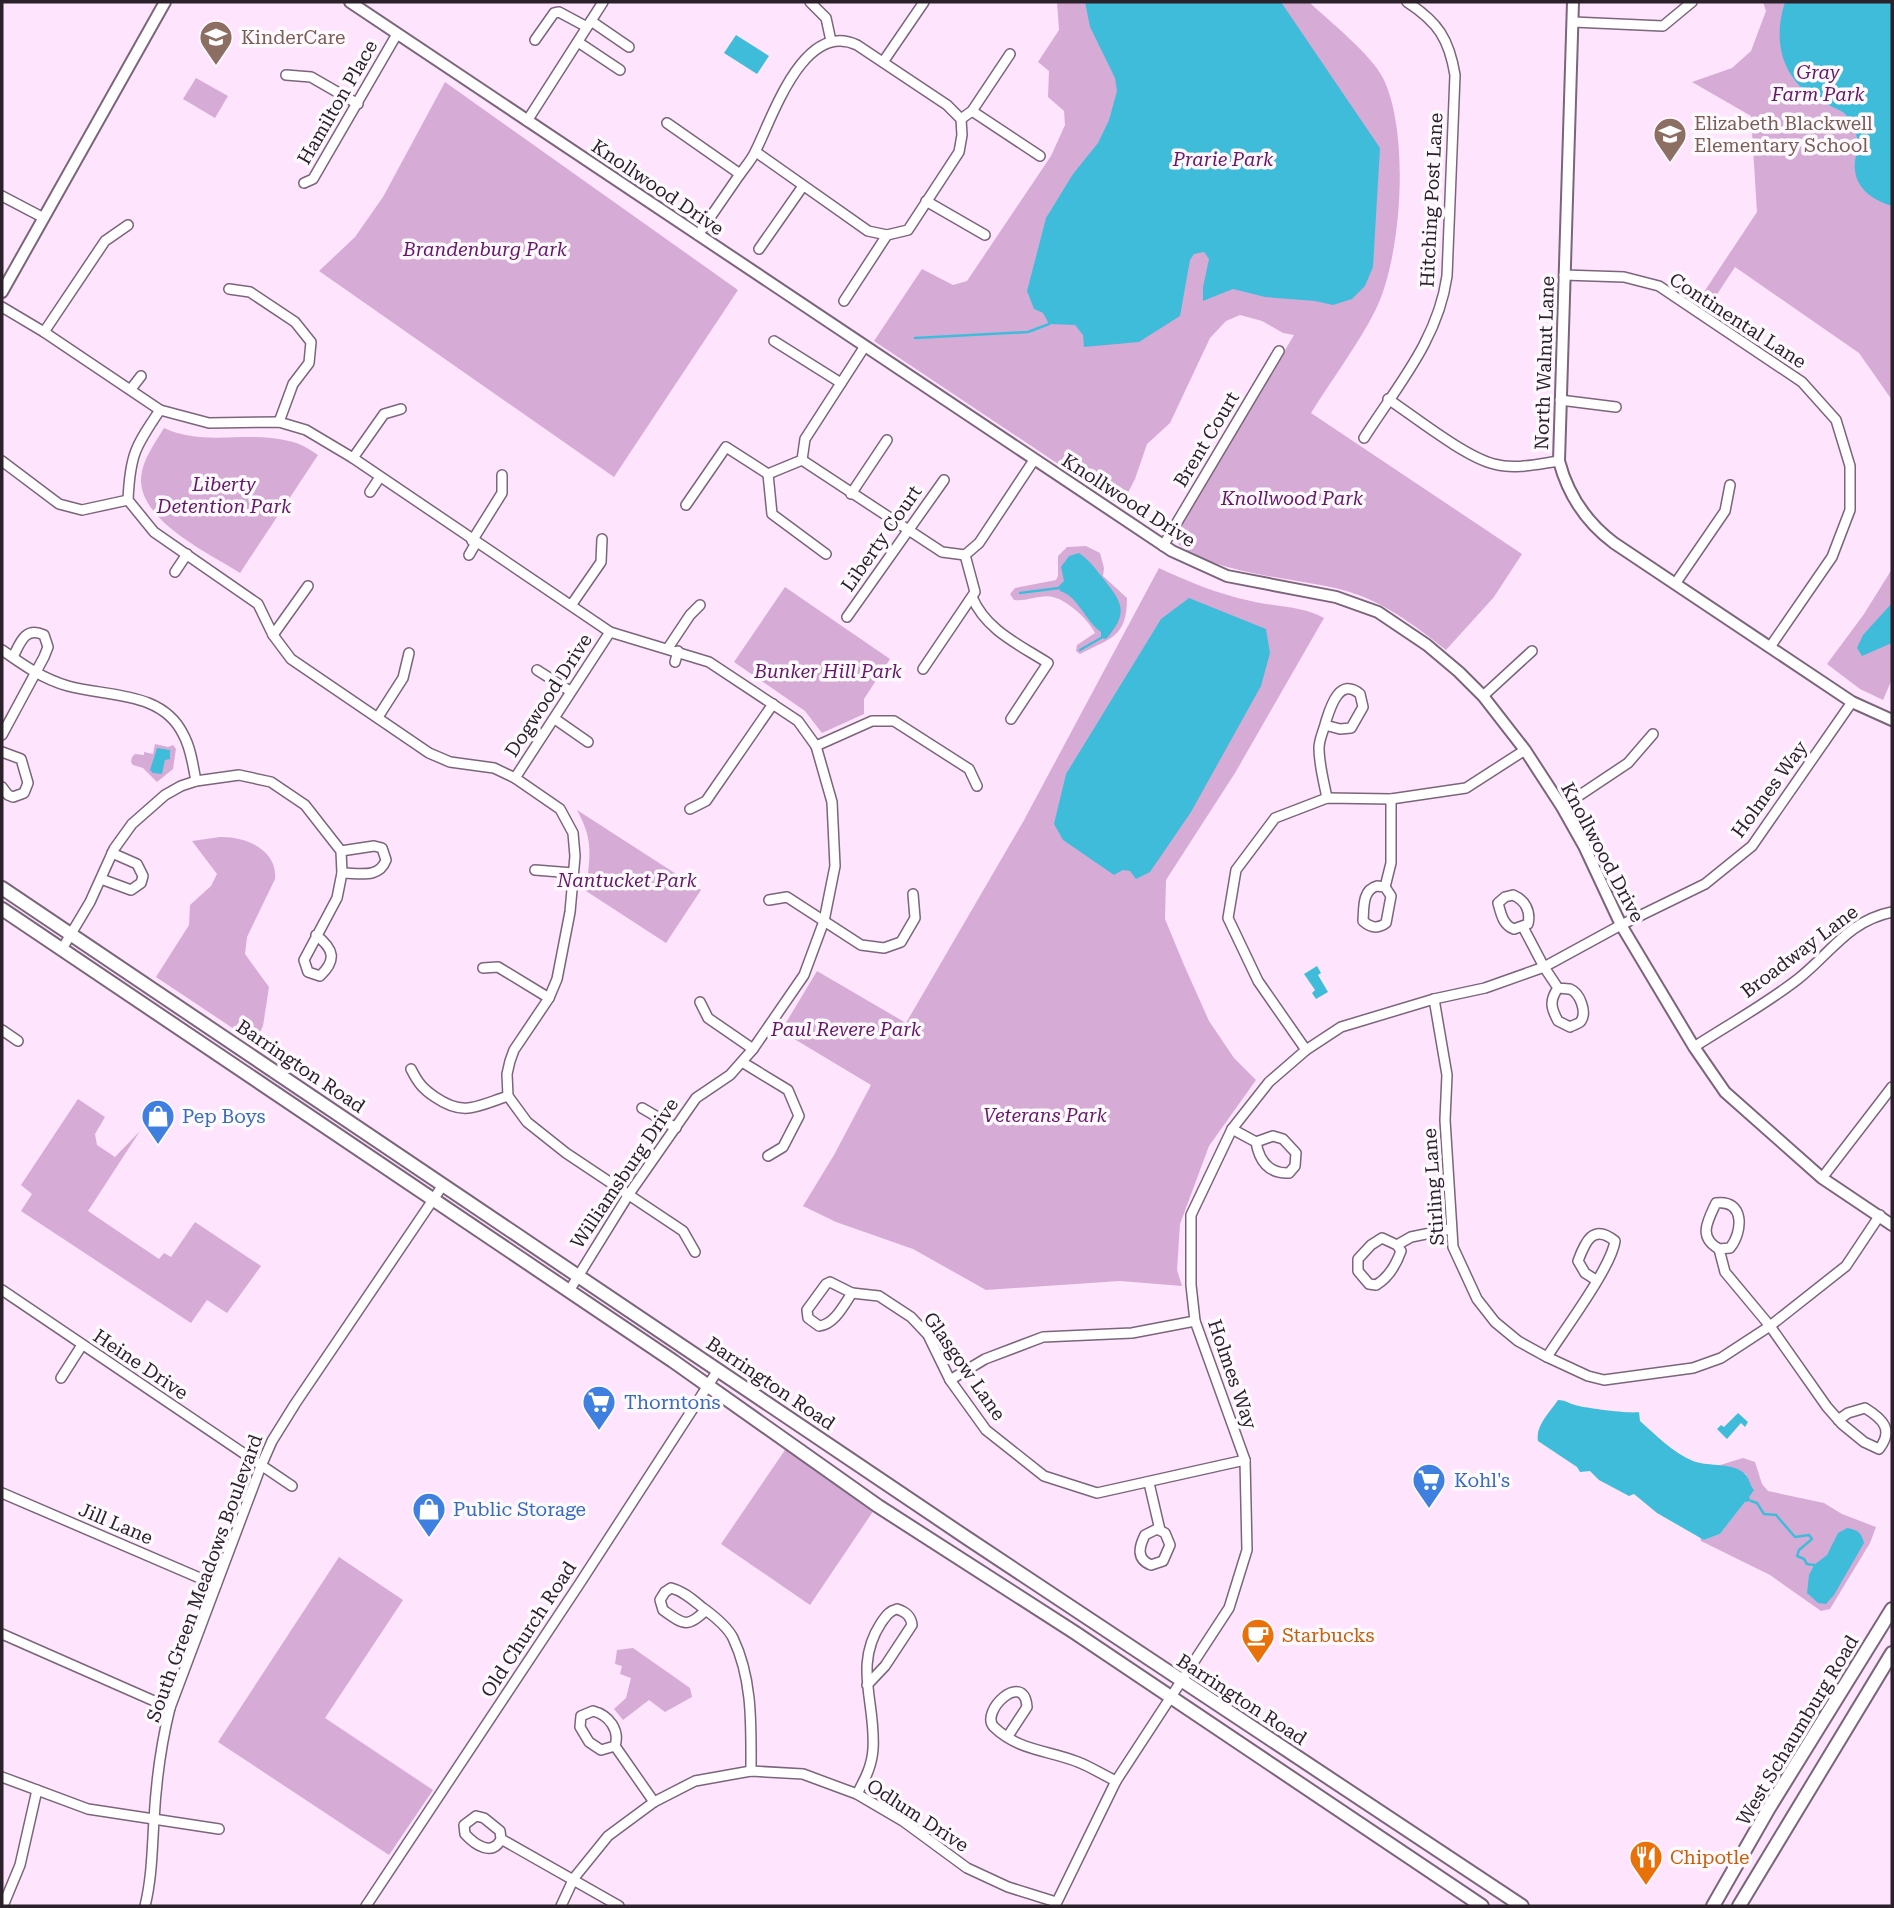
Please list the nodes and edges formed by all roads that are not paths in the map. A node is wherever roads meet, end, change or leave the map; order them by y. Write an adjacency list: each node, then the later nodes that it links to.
1 (165, 2): 32 (street)
2 (350, 2): 11 (street, Knollwood Drive)
3 (603, 2): 10 (street)
4 (810, 2): 13 (street)
5 (924, 2): 17 (street)
6 (1407, 2): 50 (street, Hitching Post Lane)
7 (1573, 2): 9 (street, North Walnut Lane)
8 (1692, 2): 9 (street)
9 (1573, 22): 38 (street, North Walnut Lane)
10 (589, 24): 12 (street); 14 (street); 15 (street)
11 (397, 34): 20 (street, Hamilton Place); 23 (street, Knollwood Drive)
12 (535, 40)
13 (831, 41): 17 (street); 25 (street)
14 (578, 42): 18 (street); 23 (street)
15 (629, 47)
16 (1010, 54): 21 (street)
17 (883, 62): 22 (street)
18 (620, 70)
19 (286, 75): 20 (street)
20 (358, 104): 28 (street, Hamilton Place)
21 (972, 111): 22 (street); 26 (street)
22 (961, 119): 31 (street)
23 (527, 121): 34 (street, Knollwood Drive)
24 (667, 124): 27 (street)
25 (756, 152): 27 (street); 29 (street)
26 (1040, 156)
27 (740, 174): 34 (street)
28 (304, 183)
29 (803, 186): 35 (street); 37 (street)
30 (2, 196): 32 (street)
31 (926, 201): 35 (street); 36 (street)
32 (42, 217): 40 (street)
33 (128, 225): 43 (street)
34 (698, 235): 45 (street, Knollwood Drive)
35 (887, 235): 41 (street)
36 (985, 235)
37 (759, 249)
38 (1564, 275): 51 (street, North Walnut Lane); 90 (street, Continental Lane)
39 (229, 289): 55 (street)
40 (2, 292)
41 (844, 301)
42 (2, 307): 43 (street, Williamsburg Drive)
43 (44, 332): 49 (street, Williamsburg Drive)
44 (774, 341): 48 (street)
45 (865, 346): 48 (street); 60 (street, Knollwood Drive)
46 (1279, 351): 75 (street, Brent Court)
47 (141, 376): 49 (street)
48 (841, 383): 59 (street)
49 (131, 390): 54 (street, Williamsburg Drive)
50 (1388, 399): 56 (street, Hitching Post Lane); 62 (street)
51 (1560, 400): 52 (street); 62 (street, North Walnut Lane)
52 (1616, 407)
53 (401, 409): 58 (street)
54 (160, 410): 55 (street, Williamsburg Drive); 70 (street)
55 (279, 422): 58 (street, Williamsburg Drive)
56 (1364, 438)
57 (887, 440): 69 (street)
58 (353, 458): 65 (street, Williamsburg Drive)
59 (802, 460): 63 (street); 69 (street)
60 (1034, 460): 75 (street, Knollwood Drive); 79 (street)
61 (2, 461): 70 (street)
62 (1559, 461): 81 (street, North Walnut Lane)
63 (768, 474): 71 (street); 77 (street)
64 (502, 475): 74 (street)
65 (380, 477): 68 (street); 74 (street, Williamsburg Drive)
66 (944, 480): 72 (street, Liberty Court)
67 (1730, 485): 81 (street)
68 (370, 492)
69 (851, 494): 72 (street)
70 (128, 500): 76 (street)
71 (686, 505)
72 (909, 531): 79 (street); 86 (street, Liberty Court)
73 (602, 539): 84 (street)
74 (474, 542): 78 (street); 84 (street, Williamsburg Drive)
75 (1163, 546): 101 (street, Knollwood Drive)
76 (187, 554): 80 (street); 88 (street)
77 (826, 554)
78 (469, 555)
79 (965, 555): 83 (street)
80 (175, 572)
81 (1675, 584): 90 (street, North Walnut Lane)
82 (308, 586): 88 (street)
83 (972, 597): 97 (street); 106 (street)
84 (572, 604): 87 (street, Williamsburg Drive)
85 (700, 605): 89 (street)
86 (847, 617)
87 (610, 632): 89 (street, Williamsburg Drive); 100 (street, Dogwood Drive)
88 (274, 635): 104 (street)
89 (668, 648): 92 (street, Williamsburg Drive)
90 (1770, 648): 102 (street, North Walnut Lane)
91 (2, 650): 95 (street)
92 (678, 651): 96 (street); 103 (street, Williamsburg Drive)
93 (1532, 651): 101 (street)
94 (409, 653): 104 (street)
95 (13, 657): 99 (street); 99 (street)
96 (675, 662)
97 (923, 669)
98 (537, 670): 100 (street)
99 (36, 673): 109 (street); 116 (street)
100 (570, 691): 105 (street, Dogwood Drive)
101 (1483, 696): 113 (street, Knollwood Drive)
102 (1852, 702): 107 (street, North Walnut Lane); 136 (street, Holmes Way)
103 (773, 704): 112 (street, Williamsburg Drive); 122 (street)
104 (378, 717): 115 (street)
105 (555, 719): 111 (street); 115 (street, Dogwood Drive)
106 (1011, 719)
107 (1892, 720)
108 (1325, 725): 108 (street); 119 (street)
109 (2, 734)
110 (1653, 734): 121 (street)
111 (588, 742)
112 (816, 746): 117 (street); 135 (street, Williamsburg Drive)
113 (1525, 750): 120 (street); 121 (street, Knollwood Drive)
114 (2, 752): 118 (street)
115 (514, 778): 127 (street)
116 (196, 781): 123 (street); 124 (street)
117 (977, 786)
118 (2, 787)
119 (1327, 798): 120 (street); 151 (street)
120 (1391, 799): 129 (street)
121 (1562, 807): 136 (street, Knollwood Drive)
122 (690, 809)
123 (341, 851): 126 (street); 126 (street)
124 (112, 853): 128 (street); 128 (street)
125 (535, 870): 127 (street)
126 (342, 873): 139 (street)
127 (573, 873): 144 (street)
128 (100, 879): 138 (street)
129 (1385, 887): 129 (street)
130 (2, 888): 138 (main road, Barrington Road)
131 (913, 894): 135 (street)
132 (769, 900): 135 (street)
133 (2, 909): 140 (main road, Barrington Road)
134 (1892, 912): 149 (street, Broadway Lane)
135 (824, 921): 150 (street, Williamsburg Drive)
136 (1621, 925): 141 (street, Holmes Way); 149 (street, Knollwood Drive)
137 (1523, 927): 141 (street)
138 (71, 934): 140 (street); 162 (main road, Barrington Road)
139 (316, 935)
140 (62, 949): 164 (main road, Barrington Road)
141 (1544, 967): 143 (street); 145 (street, Holmes Way)
142 (483, 968): 144 (street)
143 (1558, 988): 143 (street)
144 (549, 998): 155 (street)
145 (1434, 999): 151 (street, Holmes Way); 167 (street, Stirling Lane)
146 (700, 1002): 150 (street)
147 (2, 1030): 148 (street)
148 (18, 1041)
149 (1694, 1047): 161 (street, Knollwood Drive)
150 (753, 1049): 152 (street, Williamsburg Drive)
151 (1306, 1050): 158 (street, Holmes Way)
152 (742, 1062): 157 (street, Williamsburg Drive); 160 (street)
153 (411, 1069): 155 (street)
154 (1892, 1087): 161 (street)
155 (508, 1096): 163 (street)
156 (642, 1108): 157 (street)
157 (676, 1128): 163 (street, Williamsburg Drive)
158 (1232, 1129): 159 (street); 176 (street, Holmes Way)
159 (1256, 1142): 159 (street)
160 (768, 1156)
161 (1822, 1178): 165 (street, Knollwood Drive)
162 (443, 1185): 164 (street, South Green Meadows Boulevard); 171 (main road, Barrington Road)
163 (629, 1194): 170 (street); 171 (street, Williamsburg Drive)
164 (433, 1200): 174 (main road, Barrington Road); 186 (street, South Green Meadows Boulevard)
165 (1880, 1215): 166 (street, Knollwood Drive); 177 (street, Stirling Lane)
166 (1892, 1225)
167 (1450, 1229): 168 (street); 179 (street, Stirling Lane)
168 (1397, 1245): 168 (street)
169 (1719, 1249): 169 (street); 177 (street)
170 (695, 1252)
171 (577, 1276): 174 (street, Williamsburg Drive); 180 (main road, Barrington Road)
172 (1596, 1280): 172 (street); 179 (street)
173 (2, 1290): 178 (street, Heine Drive)
174 (569, 1291): 183 (main road, Barrington Road)
175 (852, 1293): 175 (street, Glasgow Lane); 182 (street, Glasgow Lane)
176 (1195, 1321): 182 (street); 185 (street, Holmes Way)
177 (1770, 1326): 179 (street, Stirling Lane); 184 (street)
178 (82, 1345): 181 (street); 186 (street, Heine Drive)
179 (1547, 1357)
180 (718, 1370): 183 (street, Old Church Road); 196 (main road, Barrington Road)
181 (61, 1378)
182 (950, 1380): 187 (street, Glasgow Lane)
183 (708, 1385): 198 (main road, Barrington Road); 217 (street, Old Church Road)
184 (1838, 1420): 184 (street)
185 (1245, 1460): 187 (street, Glasgow Lane); 196 (street, Holmes Way)
186 (261, 1466): 188 (street, Heine Drive); 191 (street, South Green Meadows Boulevard)
187 (1149, 1483): 190 (street)
188 (292, 1486)
189 (2, 1493): 191 (street, Jill Lane)
190 (1160, 1530)
191 (216, 1586): 199 (street, South Green Meadows Boulevard)
192 (1892, 1609): 205 (main road, West Schaumburg Road)
193 (706, 1610): 193 (street); 202 (street)
194 (2, 1633): 199 (street)
195 (1892, 1653): 209 (main road)
196 (1181, 1682): 198 (street, Holmes Way); 221 (main road, Barrington Road)
197 (867, 1685): 197 (street); 207 (street)
198 (1170, 1698): 204 (street, Holmes Way); 220 (main road, Barrington Road)
199 (170, 1708): 210 (street, South Green Meadows Boulevard)
200 (1008, 1736): 200 (street); 204 (street)
201 (615, 1746): 201 (street); 208 (street)
202 (751, 1771): 207 (street, Odlum Drive); 208 (street, Odlum Drive)
203 (2, 1777): 206 (street)
204 (1116, 1781): 214 (street, Holmes Way)
205 (1784, 1784): 209 (main road); 222 (main road, West Schaumburg Road)
206 (37, 1790): 210 (street); 215 (street)
207 (857, 1794): 214 (street, Odlum Drive)
208 (654, 1802): 213 (street, Odlum Drive)
209 (1802, 1802): 223 (main road)
210 (154, 1820): 211 (street); 216 (street, South Green Meadows Boulevard)
211 (219, 1829)
212 (501, 1839): 213 (street)
213 (574, 1878): 218 (street, Odlum Drive); 219 (street)
214 (1056, 1904)
215 (3, 1906)
216 (145, 1906)
217 (366, 1906)
218 (561, 1906)
219 (619, 1906)
220 (1482, 1906)
221 (1522, 1906)
222 (1713, 1906)
223 (1739, 1906)

